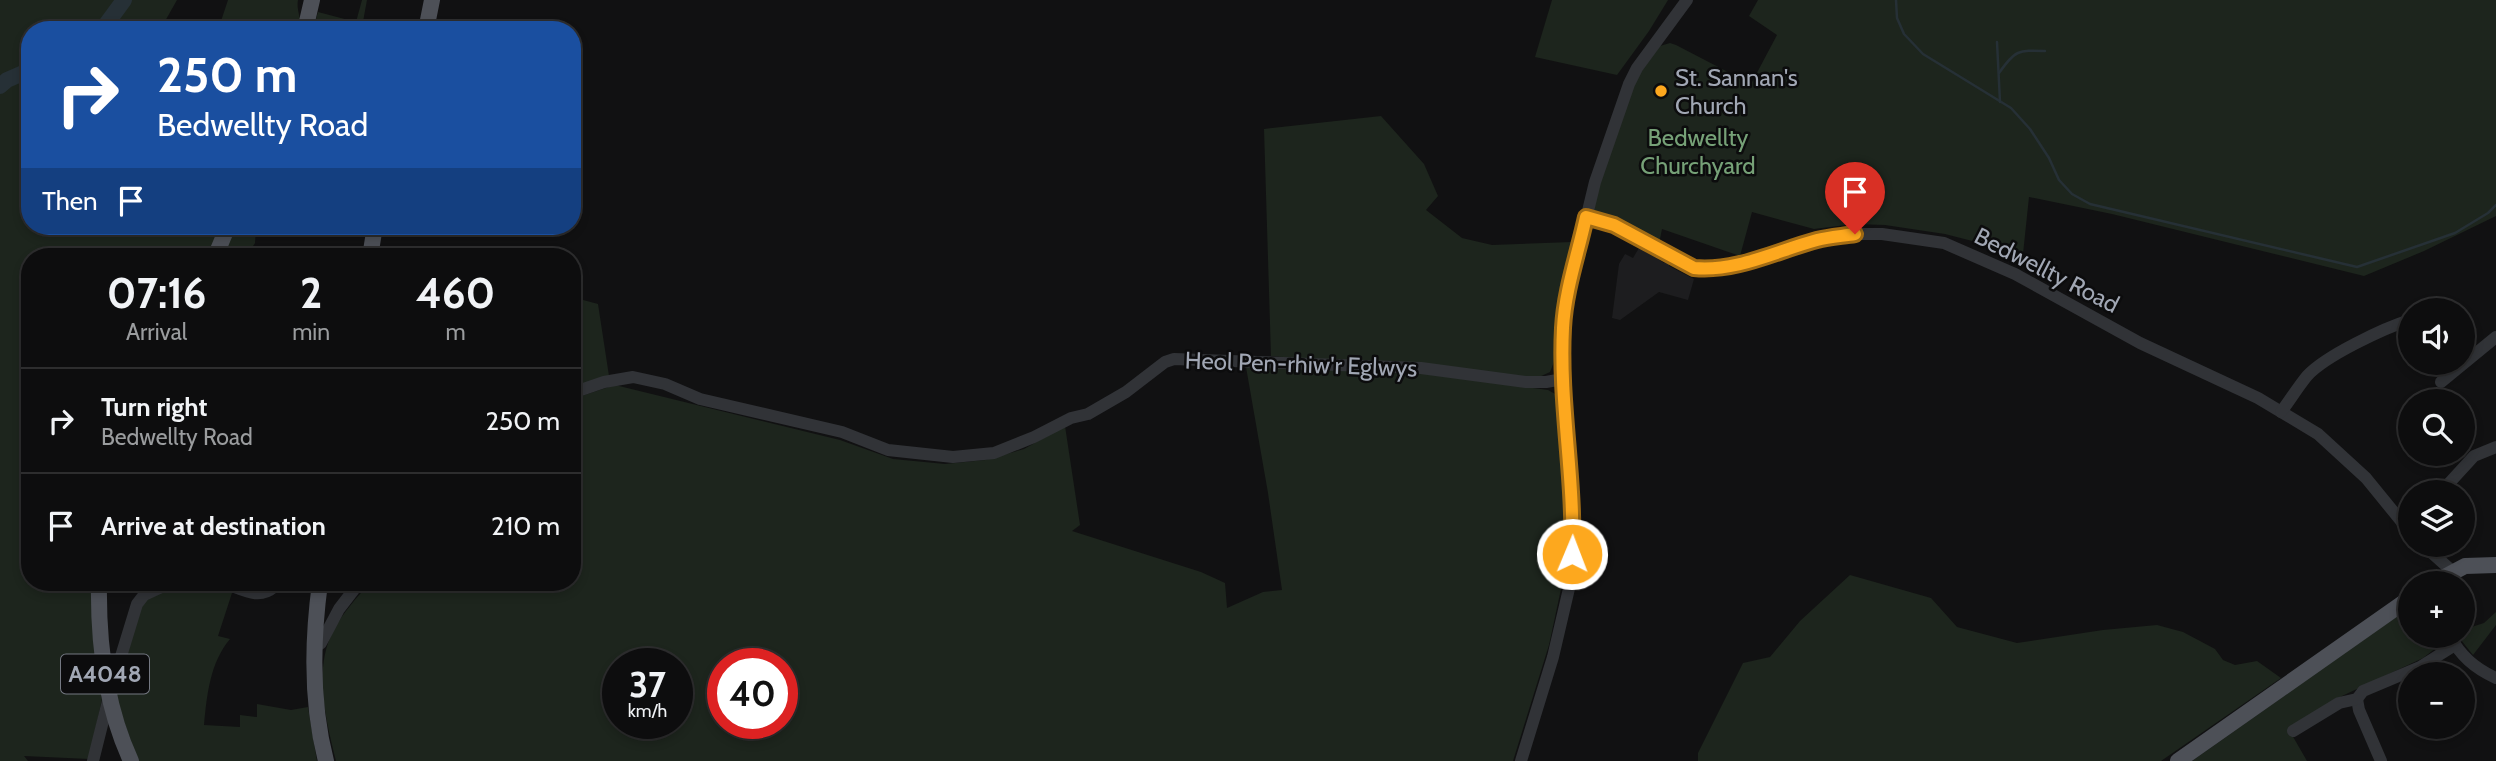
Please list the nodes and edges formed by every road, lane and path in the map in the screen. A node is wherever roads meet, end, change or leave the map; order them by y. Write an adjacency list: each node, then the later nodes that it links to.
1 (312, 0): 4 (main road)
2 (432, 0): 5 (main road)
3 (1687, 0): 6 (street)
4 (307, 21)
5 (428, 21)
6 (1586, 217): 11 (street); 14 (street, Bedwellty Road)
7 (2398, 325): 14 (street)
8 (2496, 337): 9 (street)
9 (2475, 352)
10 (2447, 375): 12 (street)
11 (1563, 379): 13 (street, Heol Pen-rhiw'r Eglwys); 38 (street)
12 (2441, 382)
13 (581, 390)
14 (2281, 412): 17 (street, Bedwellty Road)
15 (2496, 447): 16 (street)
16 (2452, 480)
17 (2398, 513)
18 (2436, 557): 20 (street)
19 (2496, 565): 20 (main road)
20 (2452, 571)
21 (99, 591): 32 (main road, A4048)
22 (153, 591): 32 (street)
23 (249, 591): 24 (street)
24 (270, 591)
25 (319, 591): 28 (main road)
26 (353, 591): 28 (street)
27 (2398, 606): 39 (main road)
28 (314, 648): 37 (main road)
29 (2443, 648): 33 (street)
30 (2459, 648): 31 (street)
31 (2496, 678)
32 (109, 699): 35 (street); 36 (main road, A4048)
33 (2357, 699): 34 (street); 40 (street)
34 (2293, 731)
35 (93, 761)
36 (131, 761)
37 (326, 761)
38 (1521, 761)
39 (2178, 761)
40 (2381, 761)

